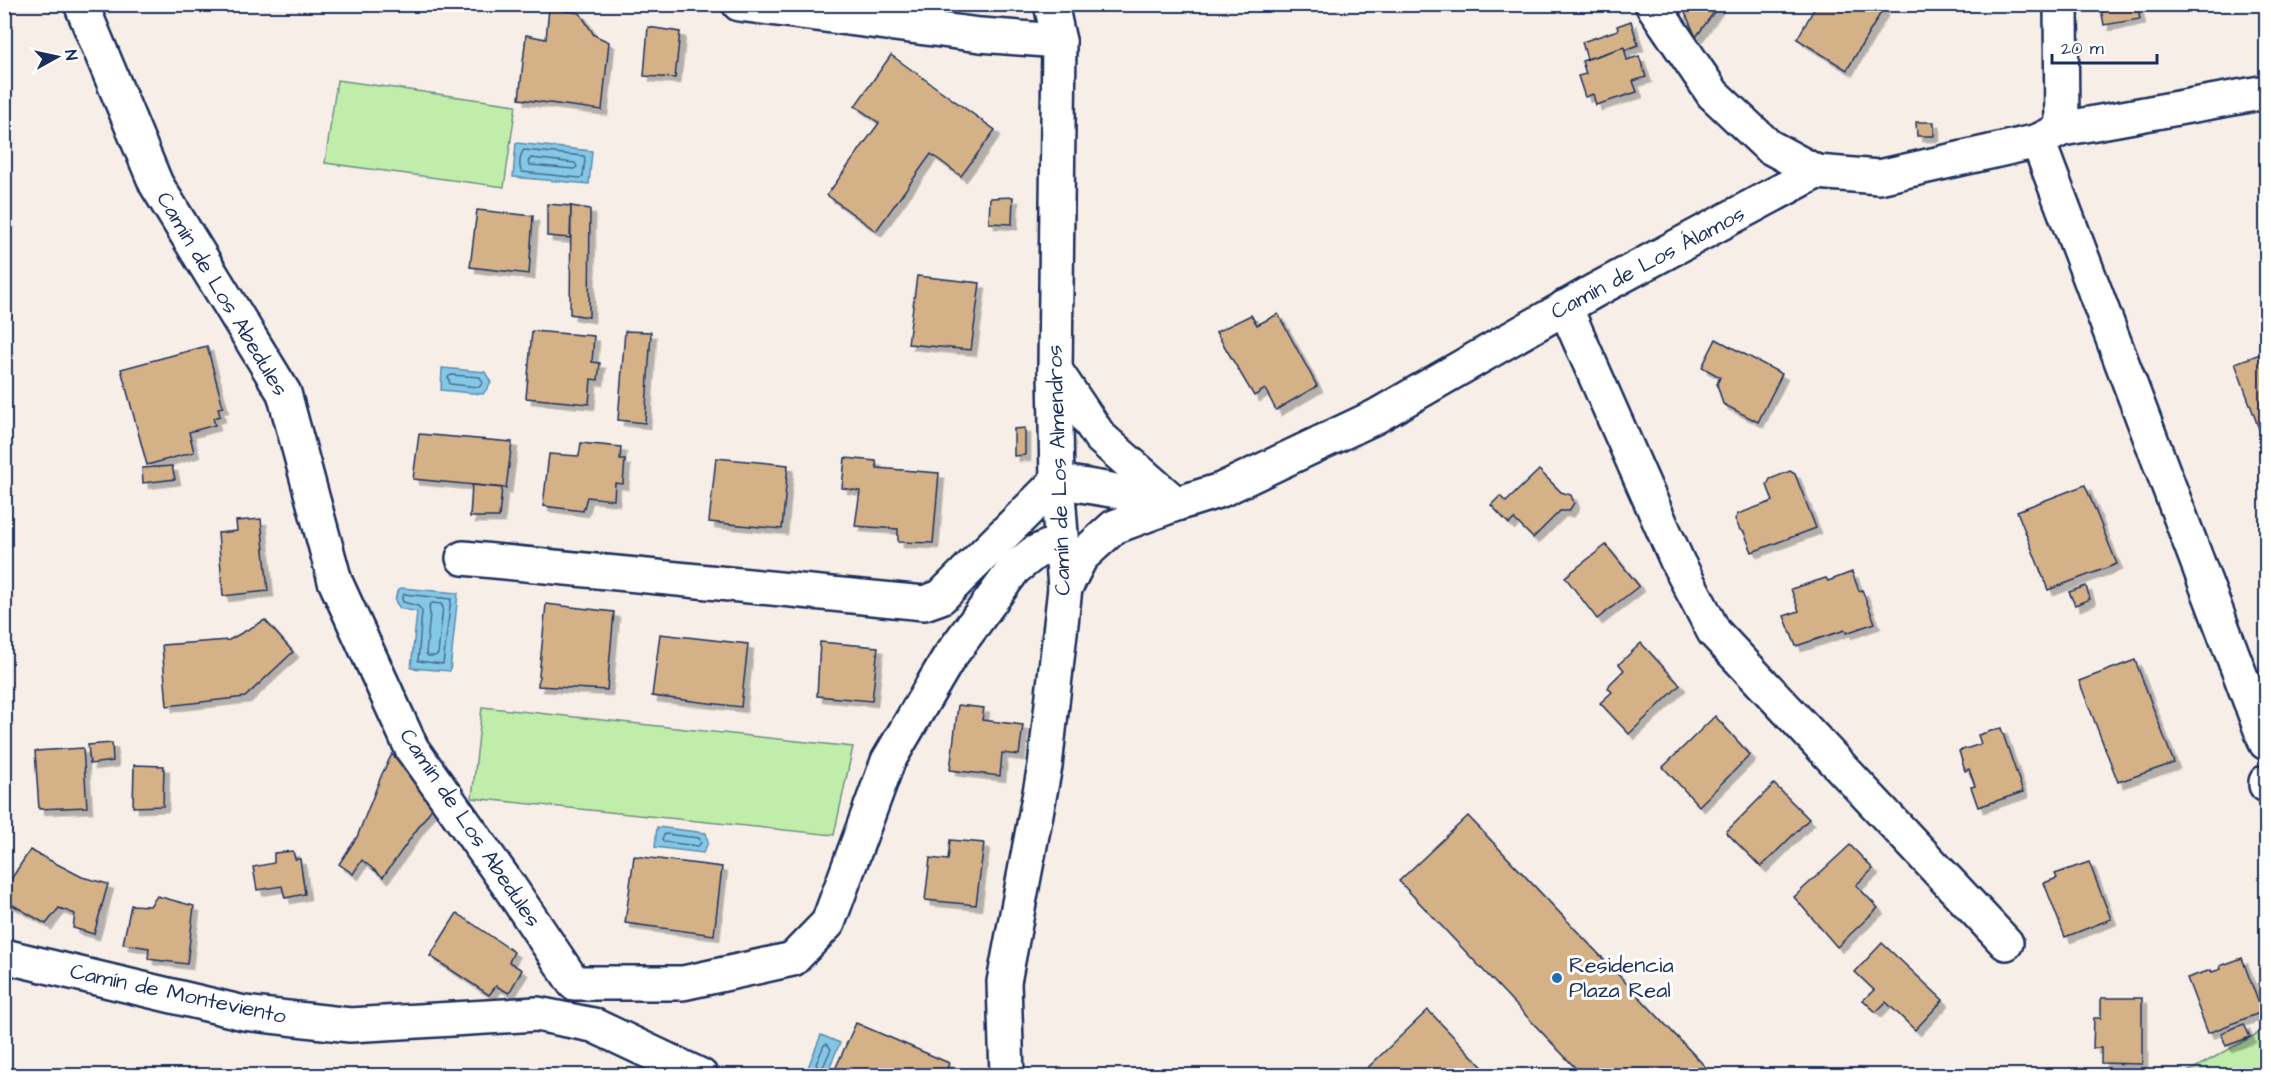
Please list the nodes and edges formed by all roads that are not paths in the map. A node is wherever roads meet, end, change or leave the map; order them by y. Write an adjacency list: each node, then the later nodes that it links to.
1 (81, 4): 20 (street, Camín de Los Abedules)
2 (739, 4): 6 (street)
3 (1051, 4): 6 (street, Camín de Los Almendros)
4 (1652, 4): 9 (street)
5 (2061, 4): 8 (street)
6 (1059, 41): 11 (street, Camín de Los Almendros)
7 (2266, 92): 8 (street)
8 (2050, 135): 9 (street); 17 (street)
9 (1816, 172): 10 (street, Camín de Los Álamos)
10 (1565, 307): 13 (street, Camín de Los Álamos); 18 (street)
11 (1054, 370): 12 (street, Camín de Los Almendros); 13 (street)
12 (1057, 481): 13 (street, Camín de Los Álamos); 14 (street, Camín de Los Almendros); 15 (street)
13 (1176, 504): 16 (street)
14 (1061, 541): 16 (street, Camín de Los Almendros); 20 (street)
15 (463, 558)
16 (1065, 588): 23 (street, Camín de Los Almendros)
17 (2266, 742)
18 (2006, 943)
19 (4, 956): 21 (street, Camín de Monteviento)
20 (574, 983): 21 (street)
21 (537, 1014): 22 (street, Camín de Monteviento)
22 (700, 1076)
23 (1007, 1076)

